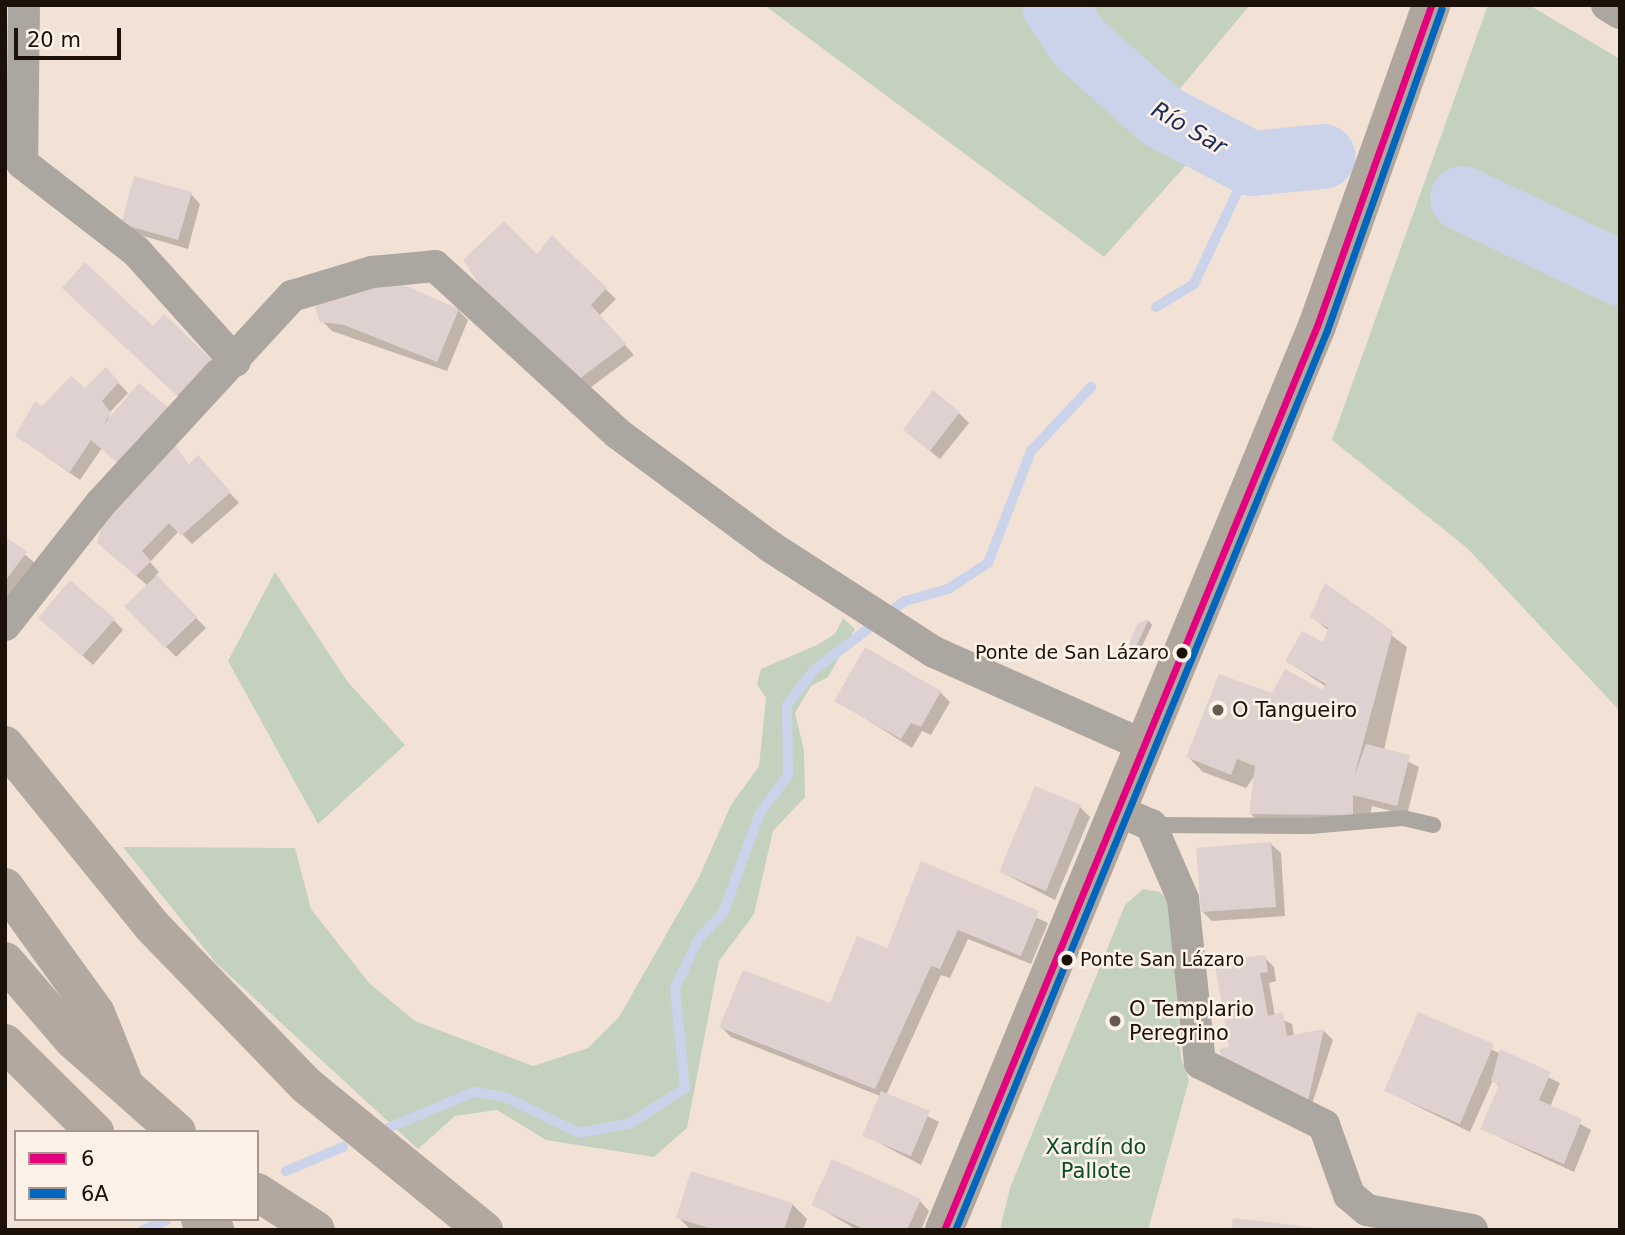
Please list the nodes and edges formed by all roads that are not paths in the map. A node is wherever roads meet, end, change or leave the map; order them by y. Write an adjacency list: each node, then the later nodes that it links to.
1 (24, 5): 5 (street)
2 (1431, 5): 8 (main road)
3 (1607, 5): 4 (street)
4 (1620, 13)
5 (235, 361): 6 (street); 8 (street)
6 (5, 625)
7 (5, 745): 21 (highway)
8 (1145, 746): 9 (main road)
9 (1135, 818): 10 (lane); 18 (main road); 24 (street)
10 (1433, 825)
11 (5, 887): 15 (highway)
12 (5, 961): 15 (highway)
13 (5, 1043): 14 (highway)
14 (21, 1073): 16 (highway)
15 (127, 1092): 17 (highway)
16 (92, 1130)
17 (174, 1130)
18 (983, 1145): 22 (main road); 23 (main road)
19 (259, 1193): 20 (highway)
20 (316, 1230)
21 (484, 1230)
22 (944, 1230)
23 (963, 1230)
24 (1472, 1230)

